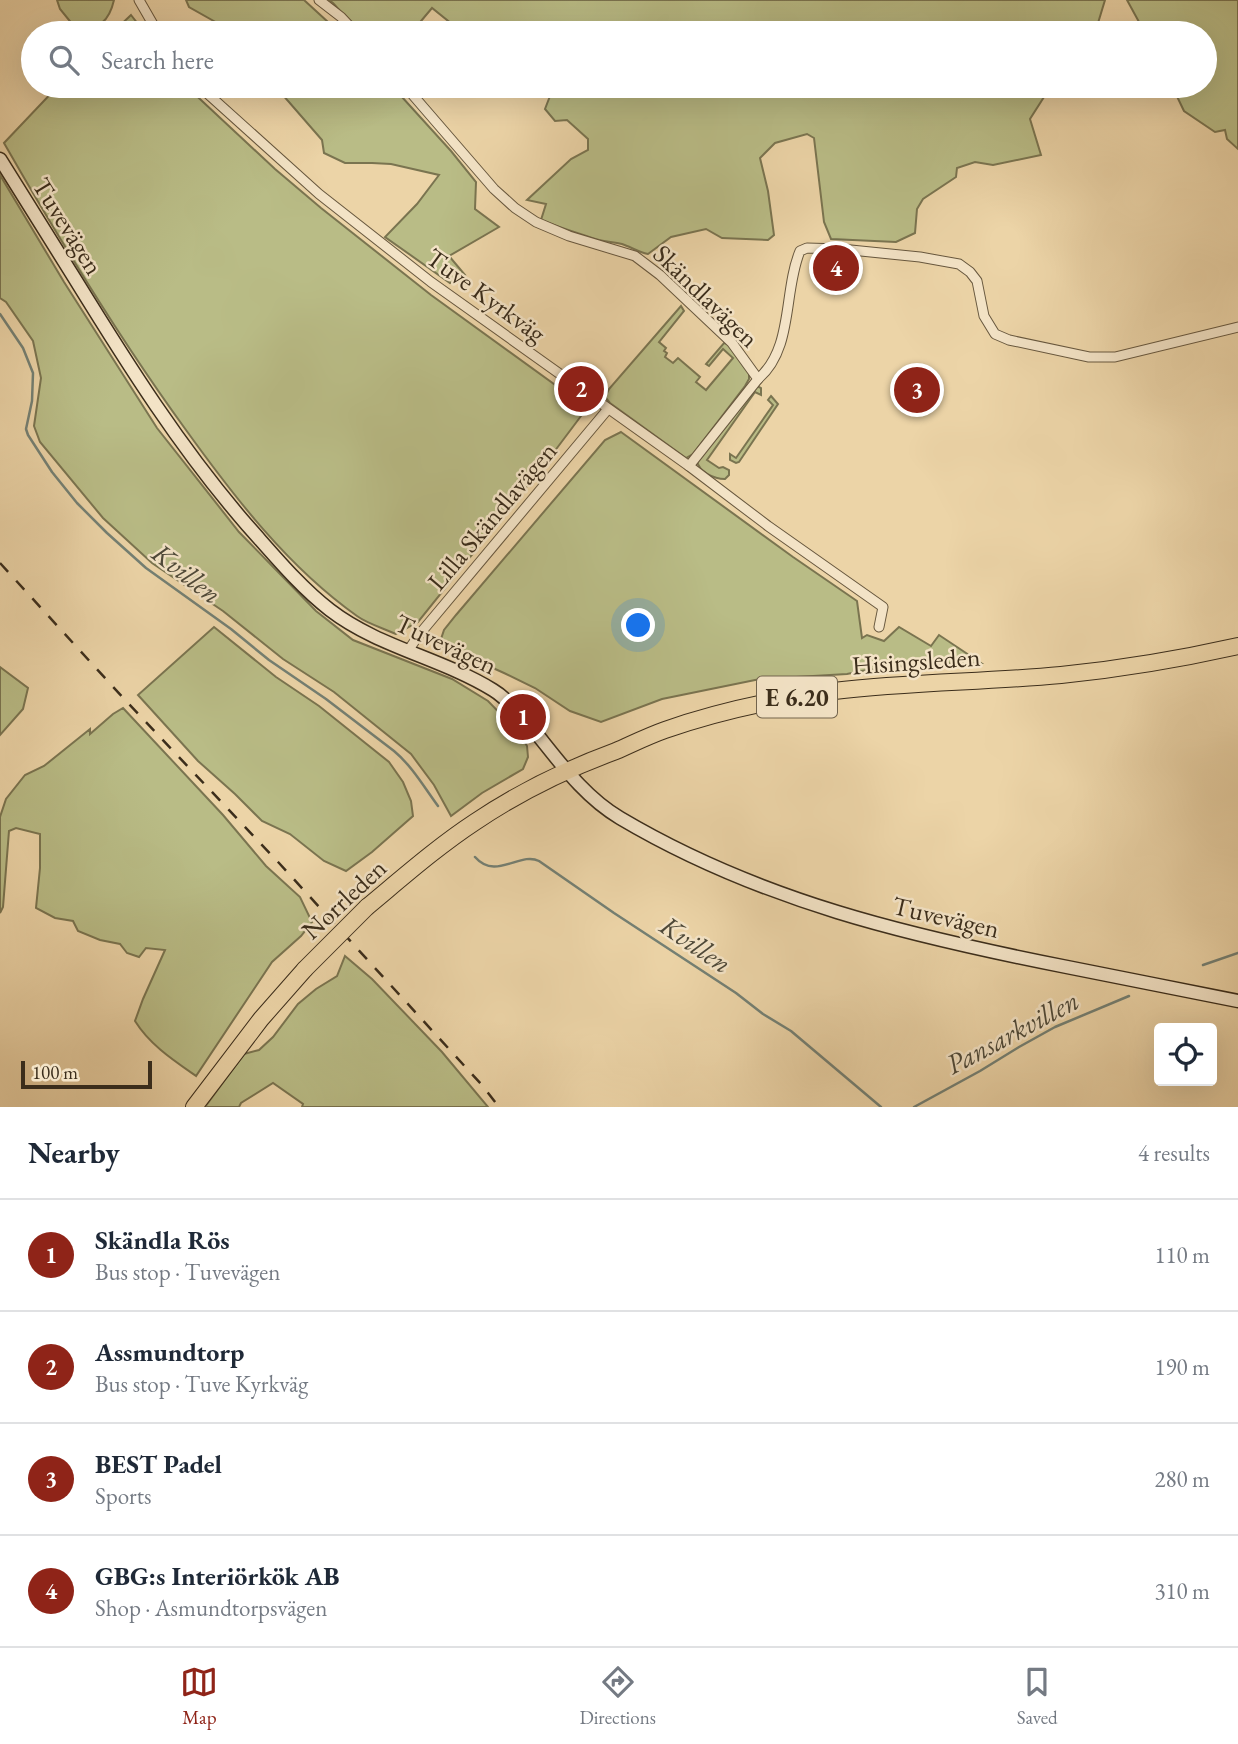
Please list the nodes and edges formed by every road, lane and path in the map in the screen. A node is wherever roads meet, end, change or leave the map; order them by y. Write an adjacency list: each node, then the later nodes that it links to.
1 (139, 0): 3 (street)
2 (319, 0): 4 (street)
3 (151, 21)
4 (345, 21)
5 (212, 98): 10 (street, Tuve Kyrkväg)
6 (415, 98): 9 (street, Skändlavägen)
7 (0, 159): 14 (main road, Tuvevägen)
8 (1238, 327): 9 (street)
9 (758, 379): 11 (street, Skändlavägen)
10 (608, 409): 11 (street, Tuve Kyrkväg); 14 (street, Lilla Skändlavägen)
11 (689, 466): 12 (street, Tuve Kyrkväg)
12 (879, 626)
13 (1238, 646): 15 (highway, Hisingsleden / E 6.20)
14 (408, 651): 15 (main road, Tuvevägen)
15 (567, 771): 16 (main road, Tuvevägen); 17 (highway, Norrleden / E 6.20, bridge)
16 (1238, 1001)
17 (194, 1107)

